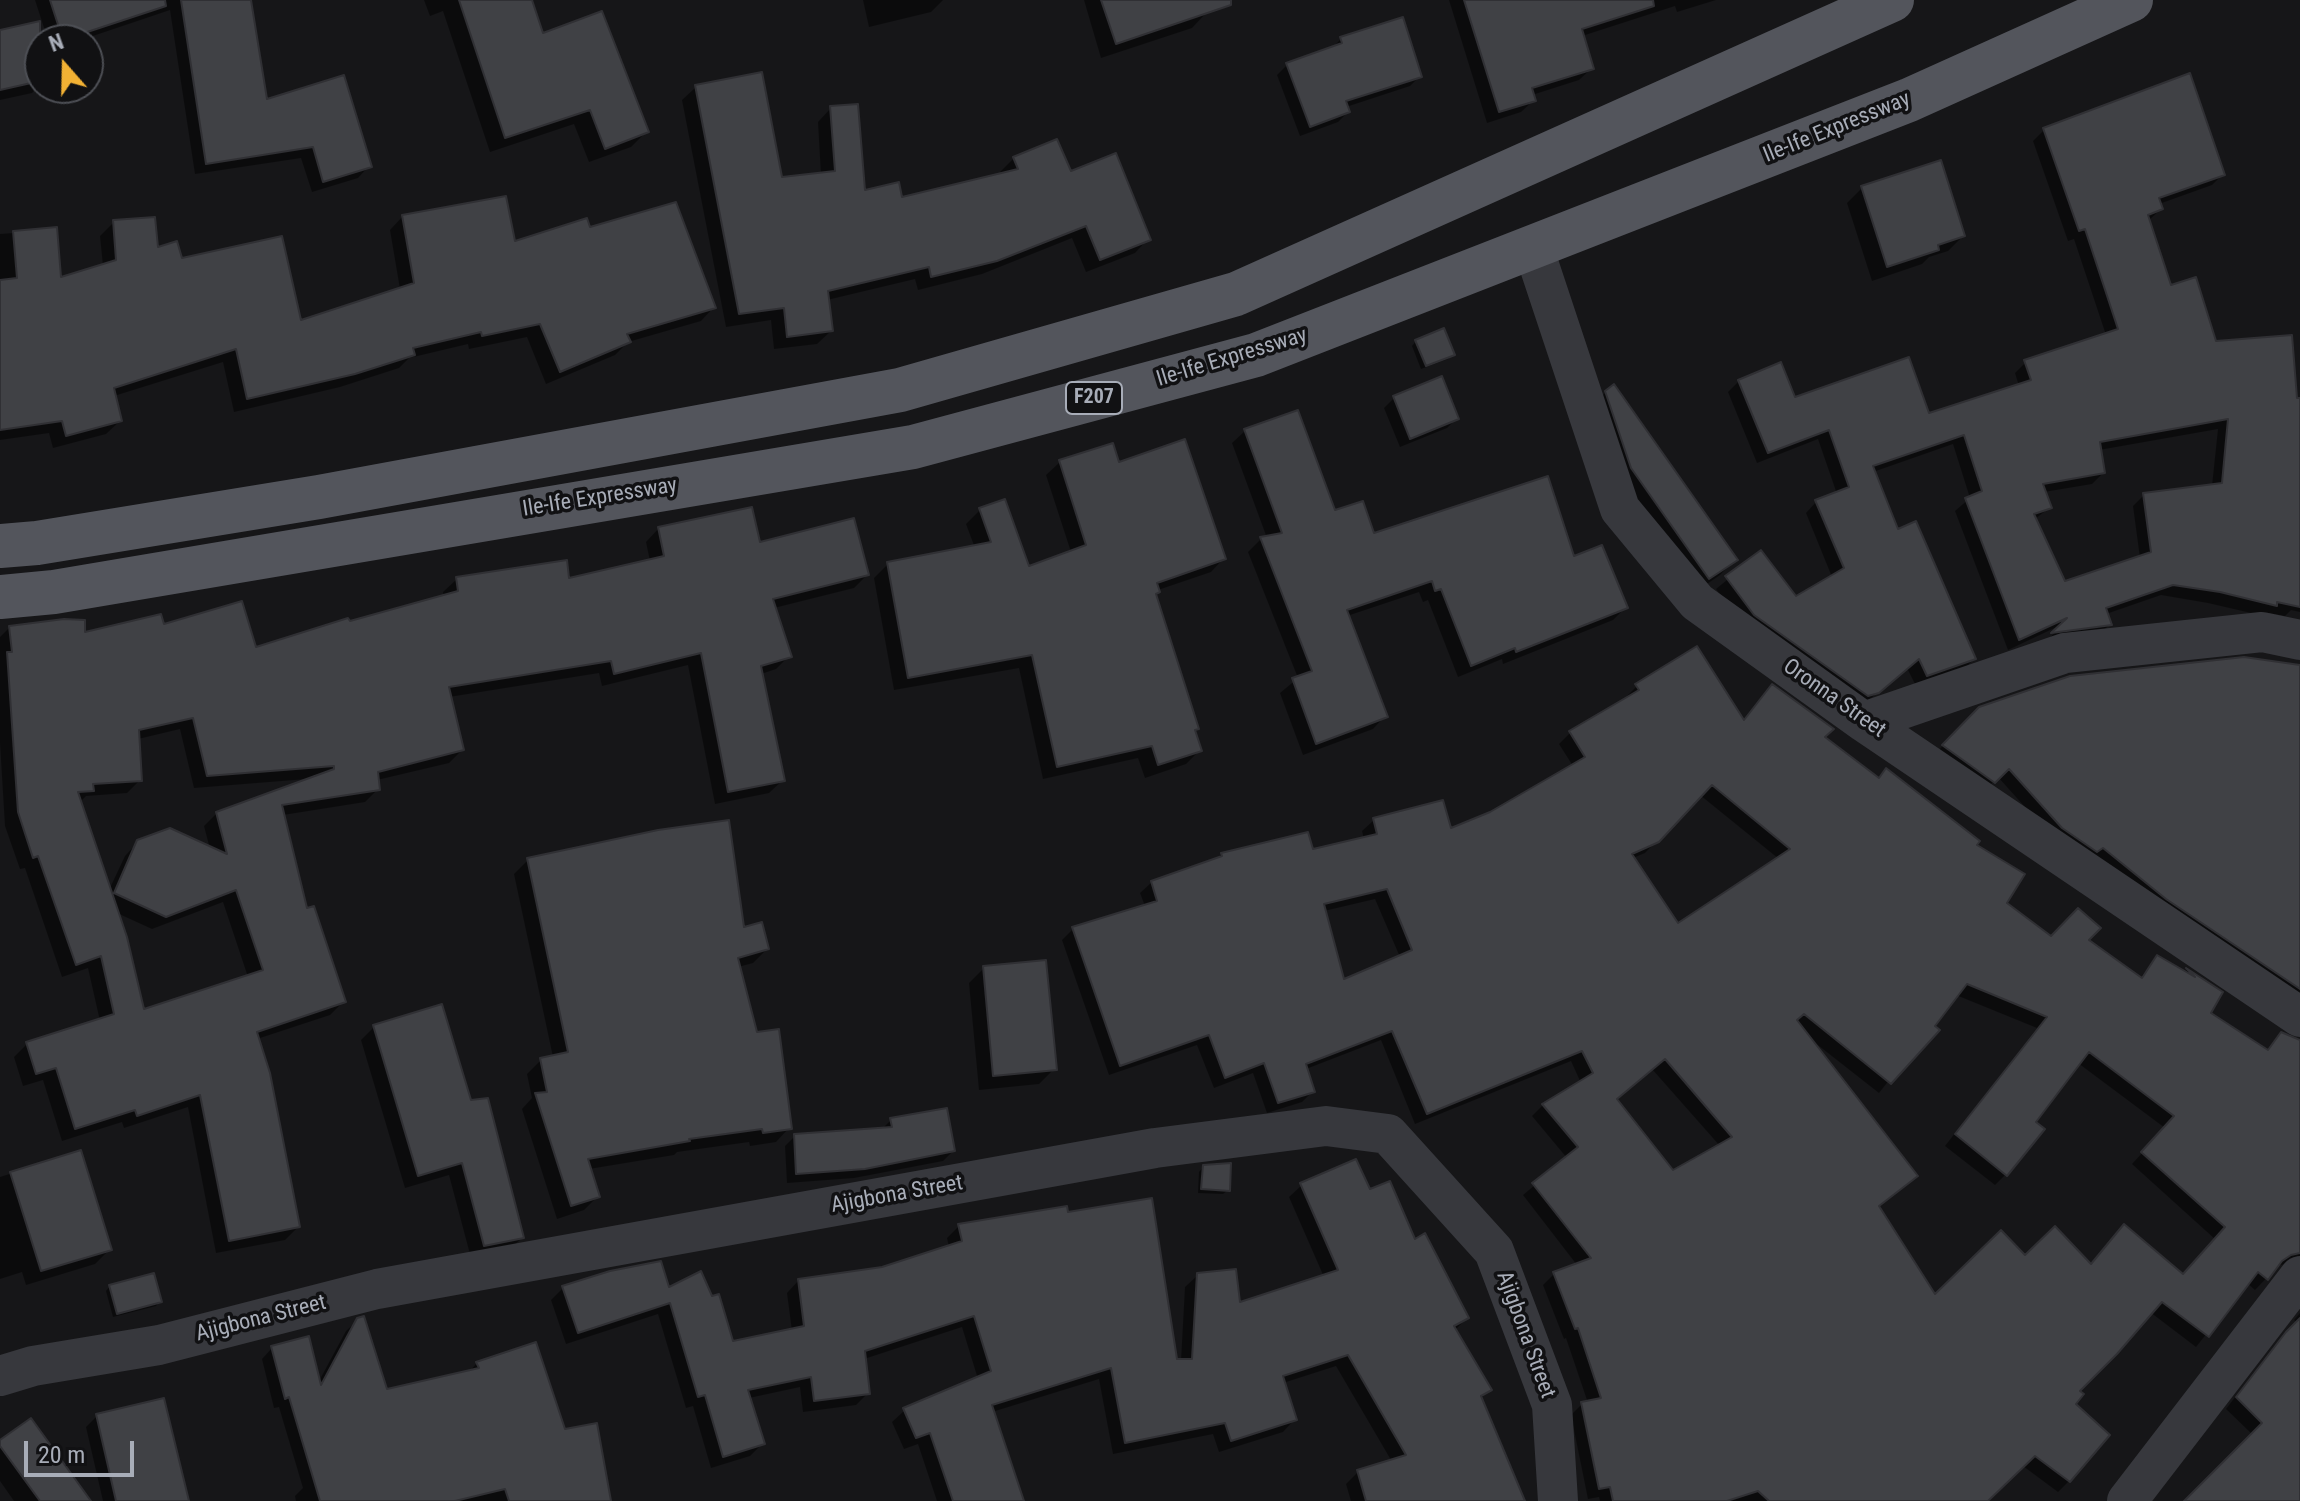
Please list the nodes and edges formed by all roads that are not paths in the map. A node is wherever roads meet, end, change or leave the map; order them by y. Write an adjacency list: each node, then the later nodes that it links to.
1 (1892, 0): 4 (main road)
2 (2131, 0): 3 (main road, Ile-Ife Expressway / F207)
3 (1533, 247): 5 (main road, Ile-Ife Expressway / F207); 7 (street, Oronna Street)
4 (0, 546)
5 (0, 597)
6 (2300, 640): 7 (street)
7 (1864, 722): 8 (street, Oronna Street)
8 (2300, 1017)
9 (2300, 1276): 12 (street)
10 (0, 1376): 11 (street, Ajigbona Street)
11 (1558, 1501)
12 (2127, 1501)

